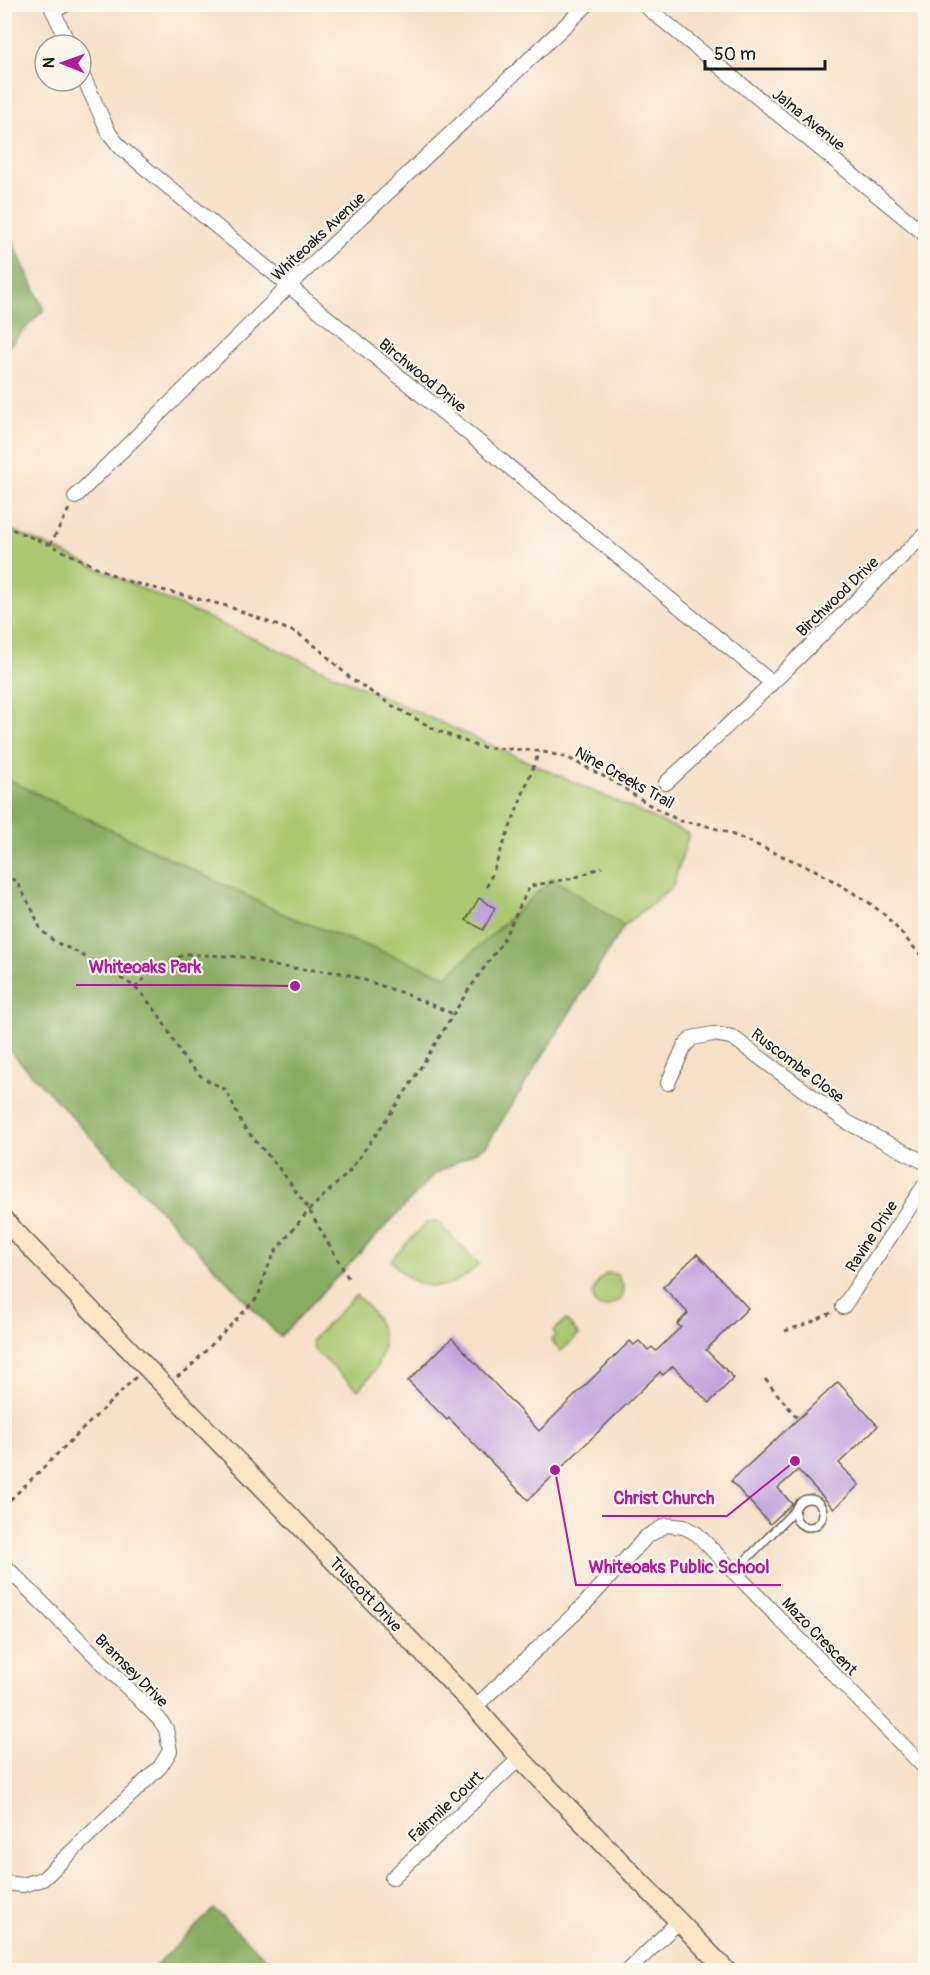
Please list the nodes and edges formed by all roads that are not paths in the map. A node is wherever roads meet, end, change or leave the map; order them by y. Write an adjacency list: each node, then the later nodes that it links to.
1 (67, 4): 4 (street)
2 (588, 4): 8 (street, Whiteoaks Avenue)
3 (643, 4): 7 (street, Jalna Avenue)
4 (52, 8): 5 (street)
5 (63, 33)
6 (90, 93): 8 (street, Birchwood Drive)
7 (926, 235)
8 (289, 286): 9 (street, Whiteoaks Avenue); 11 (street, Birchwood Drive)
9 (75, 497)
10 (926, 533): 11 (street, Birchwood Drive)
11 (771, 682): 12 (street, Birchwood Drive)
12 (666, 783)
13 (668, 1083): 14 (street, Ruscombe Close)
14 (926, 1163)
15 (926, 1183): 17 (street, Ravine Drive)
16 (4, 1220): 21 (street, Truscott Drive)
17 (843, 1307)
18 (795, 1510): 18 (lane); 20 (lane)
19 (4, 1565): 25 (street, Bramsey Drive)
20 (734, 1572): 21 (street, Mazo Crescent); 23 (street, Mazo Crescent)
21 (475, 1707): 22 (street, Truscott Drive)
22 (520, 1758): 24 (street, Fairmile Court); 26 (street, Truscott Drive)
23 (926, 1769)
24 (392, 1878)
25 (4, 1883)
26 (678, 1922): 27 (street); 28 (street, Truscott Drive)
27 (629, 1971)
28 (726, 1971)

